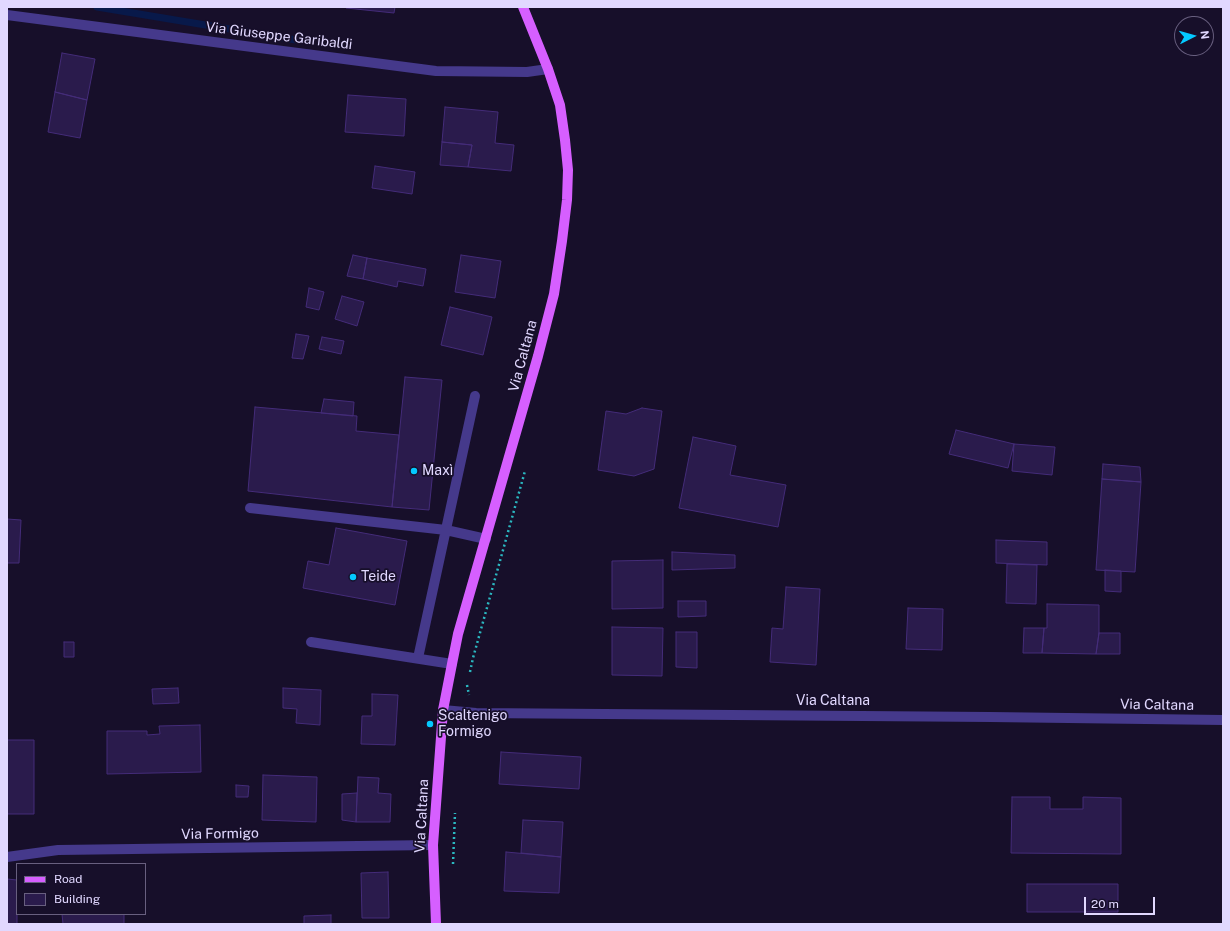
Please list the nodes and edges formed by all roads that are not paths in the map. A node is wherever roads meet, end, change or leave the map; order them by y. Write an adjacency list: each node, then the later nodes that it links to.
1 (523, 7): 3 (main road, Via Caltana)
2 (7, 15): 3 (street, Via Giuseppe Garibaldi)
3 (548, 70): 7 (main road, Via Caltana)
4 (475, 396): 6 (street)
5 (250, 508): 6 (street)
6 (446, 530): 7 (street); 9 (street)
7 (486, 539): 10 (main road, Via Caltana)
8 (310, 642): 9 (street)
9 (418, 658): 10 (street)
10 (452, 664): 11 (main road, Via Caltana)
11 (444, 710): 12 (street, Via Caltana); 13 (main road, Via Caltana)
12 (1223, 720)
13 (434, 846): 14 (street, Via Formigo); 15 (main road, Via Caltana)
14 (7, 857)
15 (436, 924)

